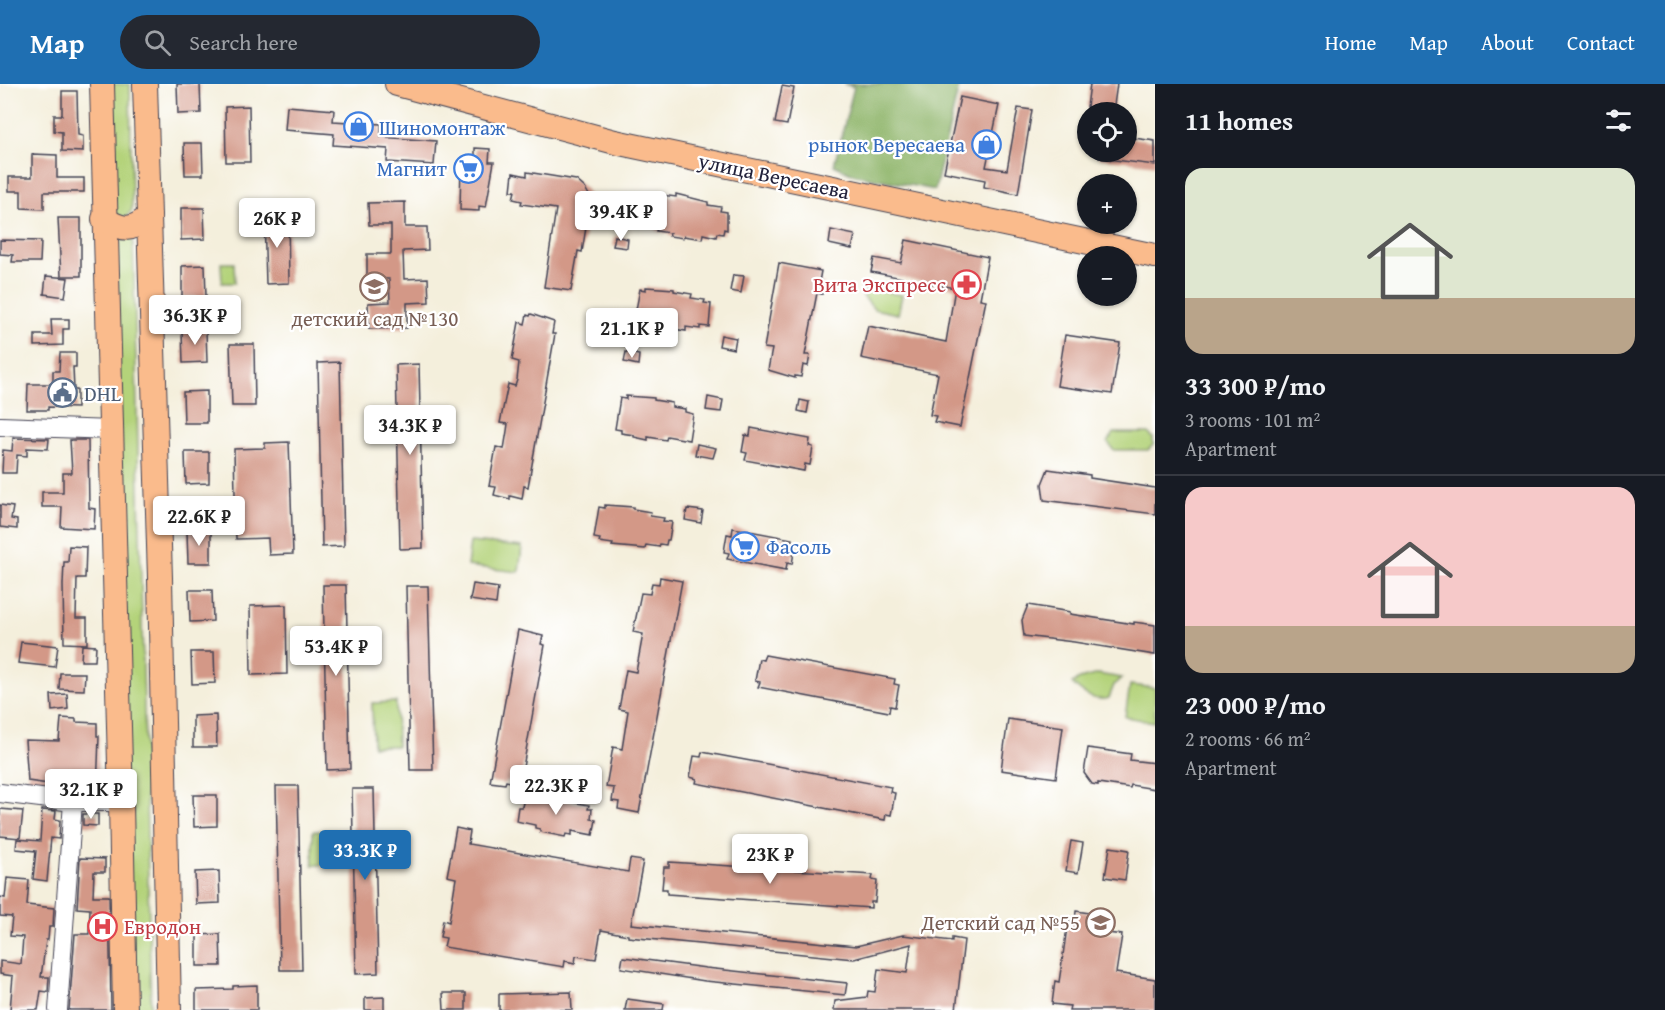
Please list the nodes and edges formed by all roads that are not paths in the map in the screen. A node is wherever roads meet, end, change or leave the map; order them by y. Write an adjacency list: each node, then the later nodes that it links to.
1 (102, 84): 5 (main road)
2 (145, 84): 4 (main road)
3 (397, 84): 6 (main road, улица Вересаева)
4 (149, 217): 5 (main road); 14 (main road)
5 (104, 219): 8 (main road)
6 (1155, 256)
7 (0, 426): 8 (street)
8 (111, 430): 11 (main road)
9 (0, 793): 10 (street)
10 (73, 802): 11 (street); 12 (street)
11 (121, 802): 13 (main road)
12 (58, 1010)
13 (125, 1010)
14 (169, 1010)

